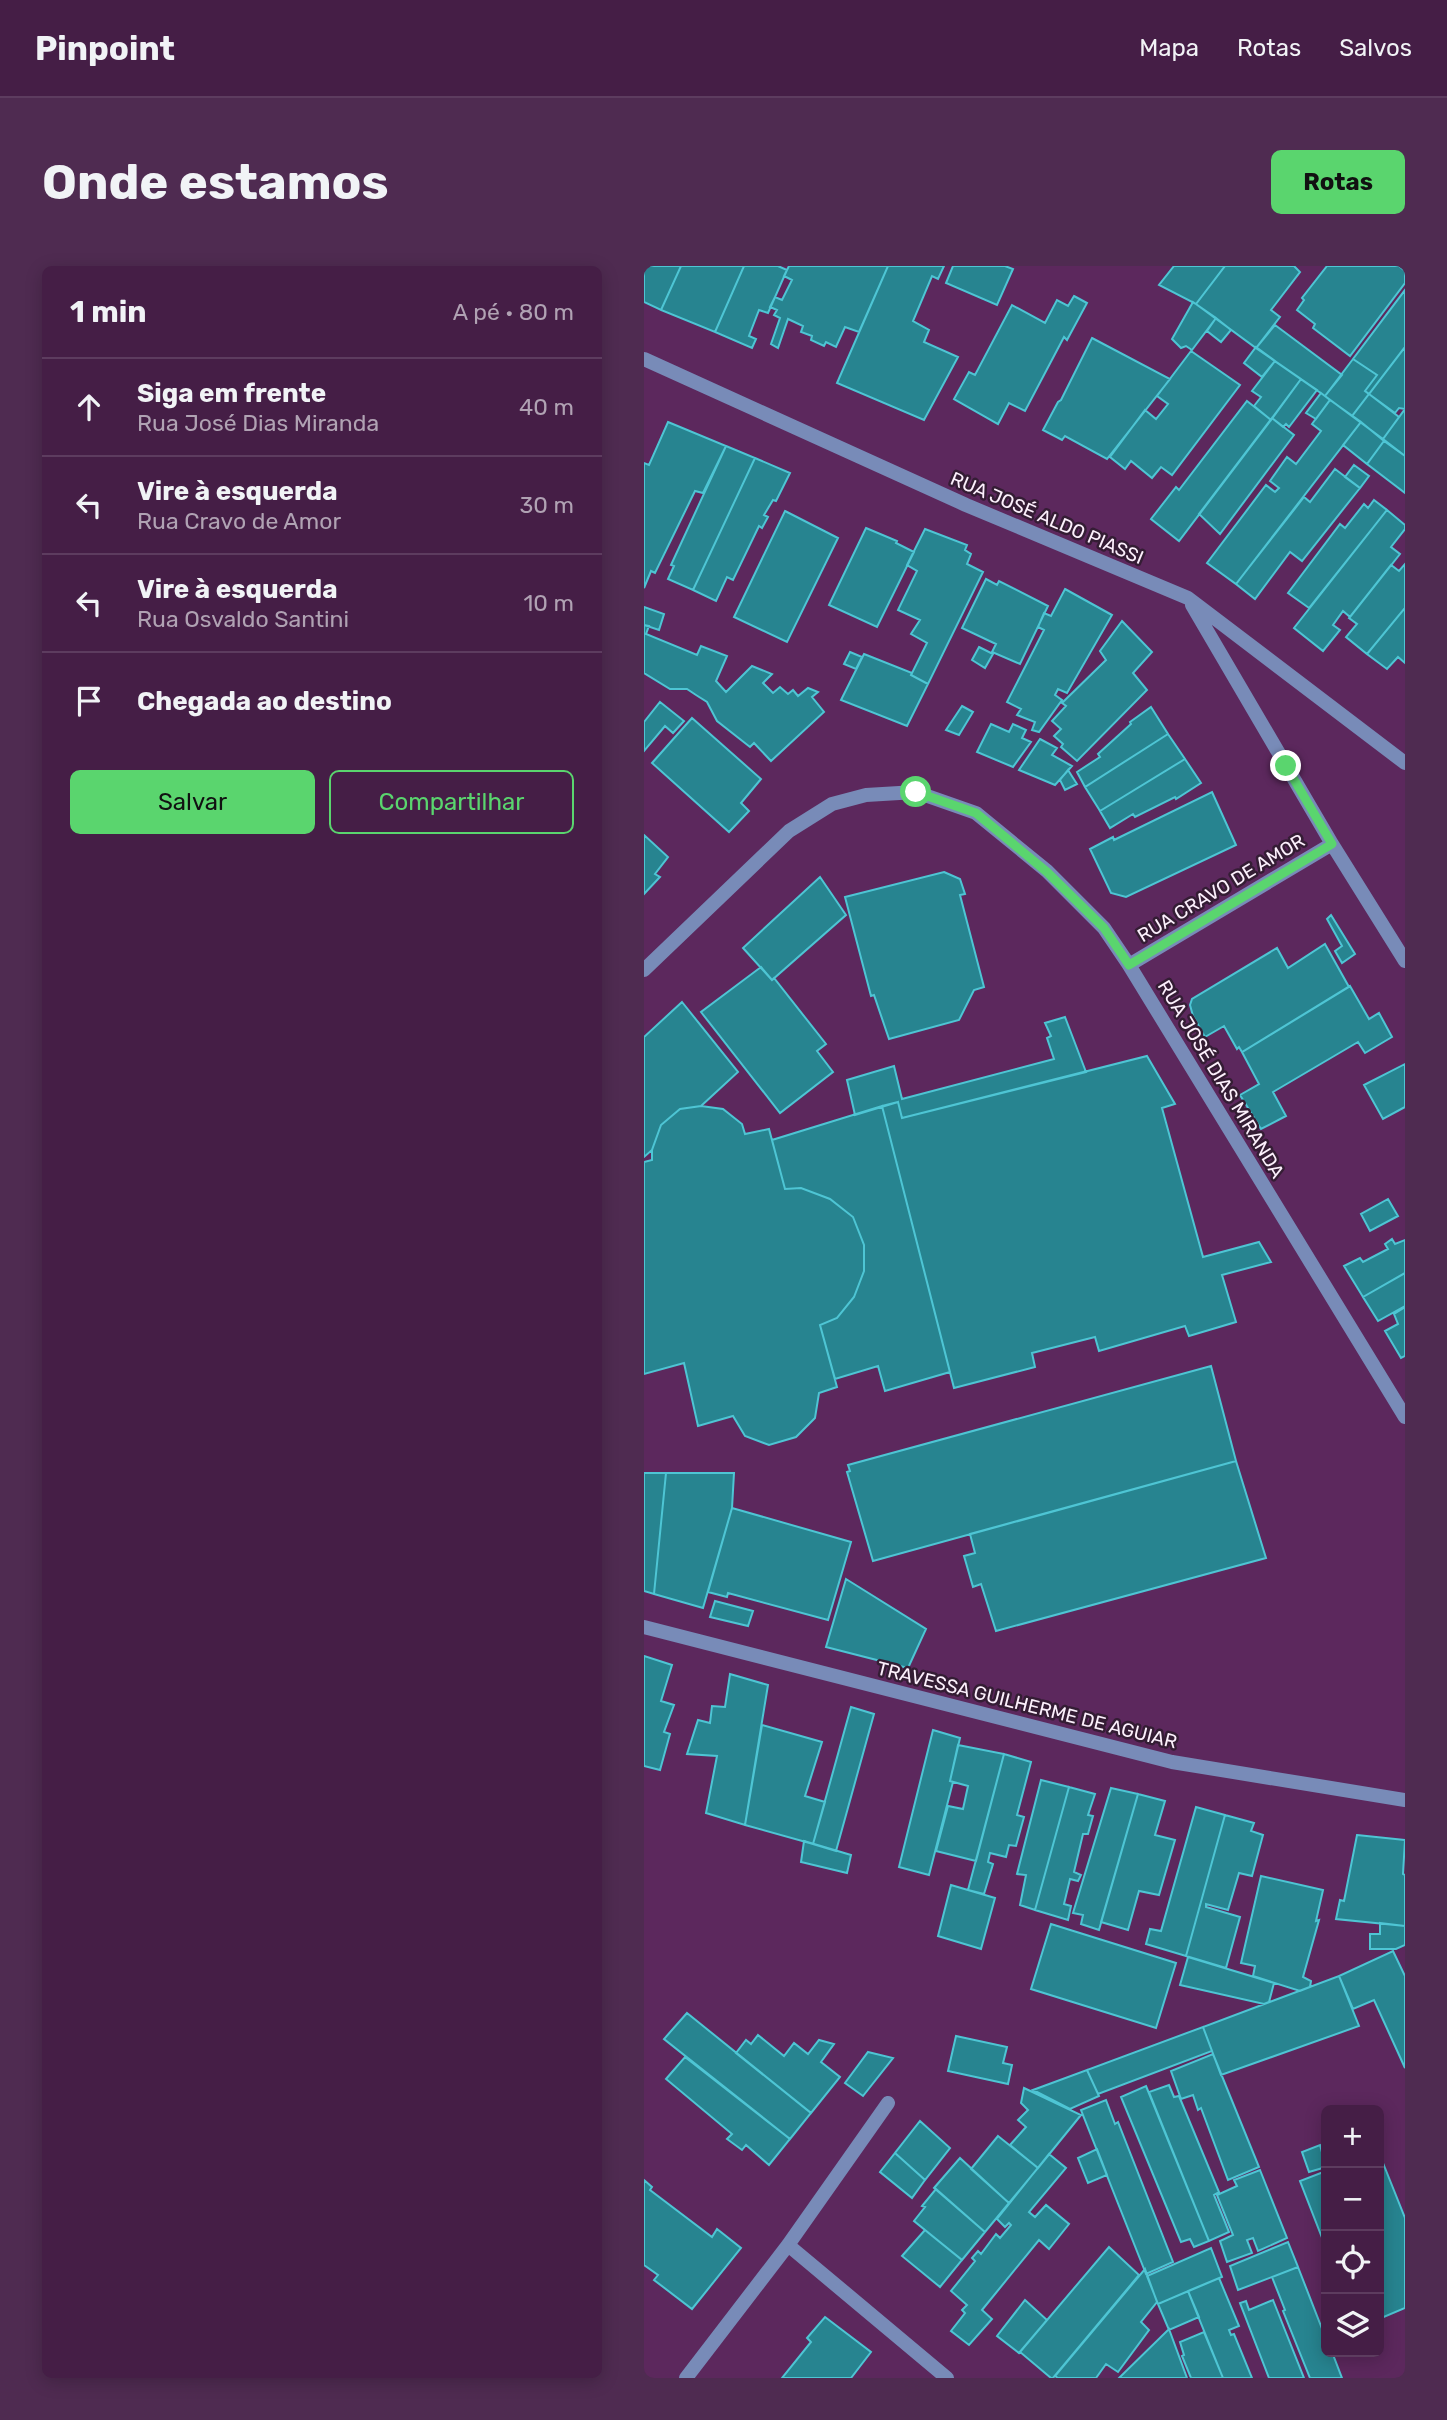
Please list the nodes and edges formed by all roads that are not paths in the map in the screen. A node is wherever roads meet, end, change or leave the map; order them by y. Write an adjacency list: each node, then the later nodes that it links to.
1 (644, 359): 2 (street, RUA JOSÉ ALDO PIASSI)
2 (1188, 598): 3 (street, RUA JOSÉ ALDO PIASSI); 4 (street)
3 (1404, 759)
4 (1332, 844): 5 (street); 6 (street, RUA CRAVO DE AMOR)
5 (1405, 961)
6 (1129, 965): 7 (street, RUA JOSÉ DIAS MIRANDA); 8 (street, RUA JOSÉ DIAS MIRANDA)
7 (644, 970)
8 (1405, 1417)
9 (644, 1628): 10 (street, TRAVESSA GUILHERME DE AGUIAR)
10 (1405, 1800)
11 (888, 2103): 12 (street)
12 (788, 2245): 13 (street); 14 (street)
13 (686, 2378)
14 (947, 2378)

